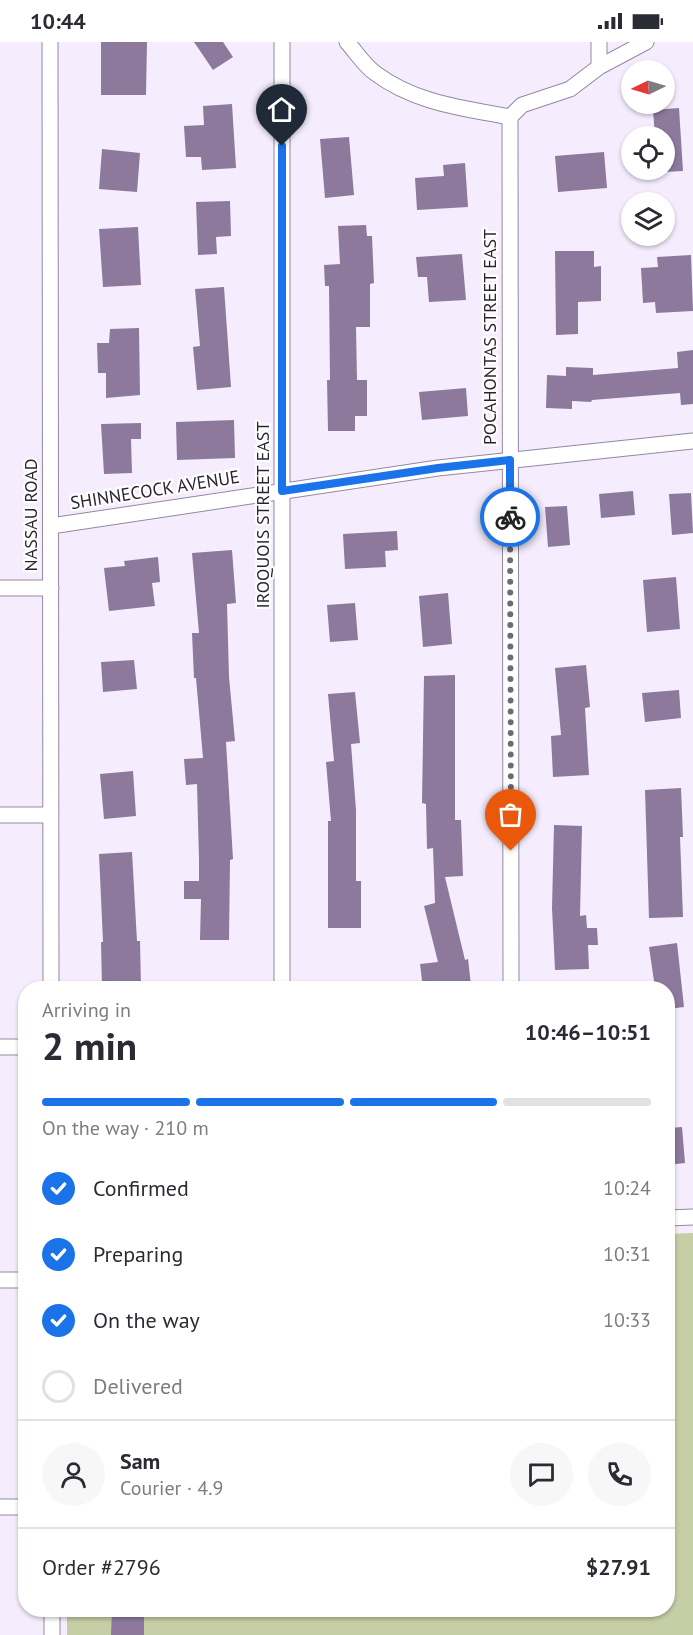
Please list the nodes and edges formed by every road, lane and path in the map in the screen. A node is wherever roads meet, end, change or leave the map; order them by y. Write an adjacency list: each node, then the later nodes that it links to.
1 (50, 42): 11 (street, NASSAU ROAD)
2 (282, 42): 10 (street, IROQUOIS STREET EAST)
3 (347, 42): 7 (street)
4 (599, 42): 6 (street)
5 (646, 42): 6 (street)
6 (600, 67): 7 (street)
7 (510, 117): 9 (street, POCAHONTAS STREET EAST)
8 (693, 441): 9 (street, SHINNECOCK AVENUE)
9 (510, 460): 10 (street, SHINNECOCK AVENUE); 18 (street, POCAHONTAS STREET EAST)
10 (282, 491): 11 (street, SHINNECOCK AVENUE); 17 (street, IROQUOIS STREET EAST)
11 (51, 526): 13 (street, NASSAU ROAD)
12 (0, 588): 13 (street)
13 (51, 588): 15 (street, NASSAU ROAD)
14 (0, 815): 15 (street)
15 (51, 815): 16 (street, NASSAU ROAD)
16 (51, 981)
17 (282, 981)
18 (511, 981)
19 (0, 1047): 20 (street)
20 (18, 1047)
21 (693, 1216): 22 (street)
22 (675, 1217)
23 (0, 1280): 24 (street)
24 (18, 1280)
25 (0, 1507): 26 (street)
26 (18, 1507)
27 (52, 1617): 28 (street)
28 (52, 1635)

